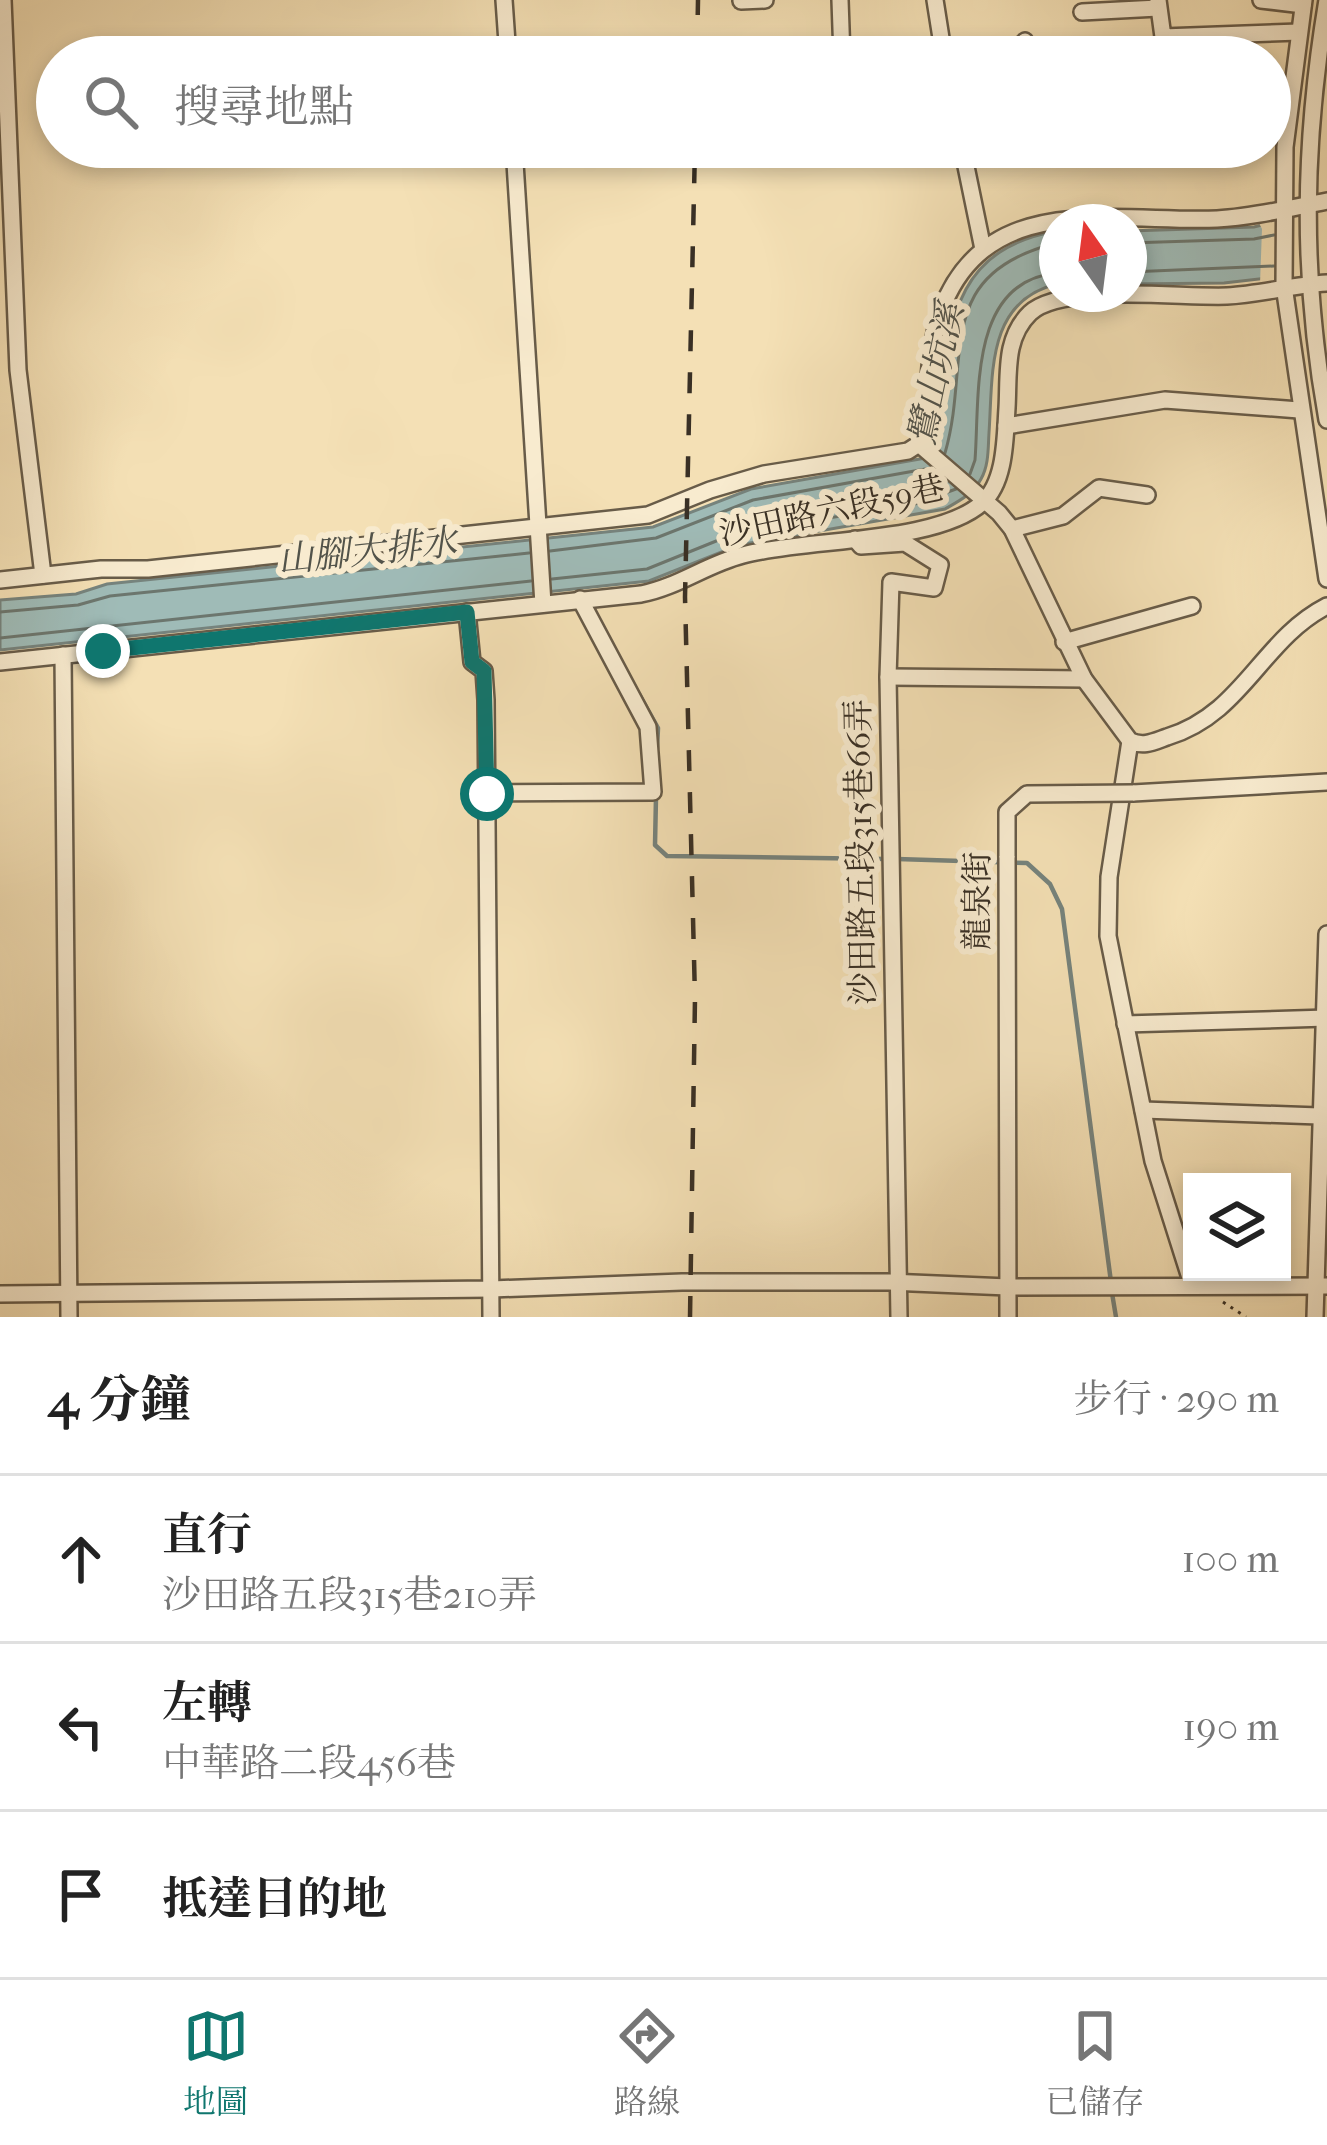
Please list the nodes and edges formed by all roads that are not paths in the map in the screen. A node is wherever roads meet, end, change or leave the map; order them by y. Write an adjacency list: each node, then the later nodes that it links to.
1 (3, 0): 38 (street)
2 (504, 0): 13 (street)
3 (765, 0): 8 (street)
4 (840, 0): 14 (street)
5 (935, 0): 15 (street)
6 (1261, 0): 9 (street)
7 (1327, 0): 23 (street)
8 (741, 1)
9 (1303, 3): 12 (street)
10 (1158, 4): 11 (street); 16 (street)
11 (1082, 12)
12 (1299, 32): 17 (street); 18 (street)
13 (507, 36)
14 (841, 36)
15 (941, 36)
16 (1163, 36)
17 (1208, 36)
18 (1291, 98)
19 (515, 168): 35 (street)
20 (966, 168): 25 (street)
21 (1285, 168): 24 (street)
22 (1327, 202): 23 (street)
23 (1307, 210): 24 (street); 26 (street)
24 (1284, 212): 25 (street); 28 (street)
25 (983, 249): 32 (street)
26 (1309, 284): 27 (street, 沙田路六段59巷); 28 (street, 沙田路六段59巷); 30 (street)
27 (1327, 284)
28 (1284, 286): 29 (street); 31 (street, 沙田路六段59巷)
29 (1299, 410): 31 (street); 39 (street)
30 (1327, 420)
31 (1006, 426): 34 (street, 沙田路六段59巷)
32 (920, 445): 34 (street); 35 (street)
33 (1147, 495): 36 (street)
34 (984, 501): 36 (street); 37 (street, 沙田路六段59巷)
35 (539, 528): 38 (street); 42 (street)
36 (1012, 529): 46 (street)
37 (854, 537): 41 (street, 沙田路六段59巷); 49 (street, 沙田路五段315巷66弄)
38 (43, 574): 40 (street)
39 (1327, 579)
40 (0, 580)
41 (580, 599): 42 (street, 沙田路六段59巷); 53 (street)
42 (543, 604): 45 (street, 沙田路六段59巷)
43 (1192, 606): 46 (street)
44 (1327, 606): 51 (street)
45 (467, 612): 47 (street, 沙田路六段59巷); 53 (street)
46 (1064, 642): 50 (street)
47 (63, 655): 48 (street, 沙田路六段59巷); 65 (street)
48 (0, 662)
49 (888, 677): 50 (street); 60 (street, 沙田路五段315巷66弄)
50 (1084, 679): 51 (street)
51 (1130, 741): 56 (street)
52 (1327, 782): 62 (street, 龍泉街, bridge)
53 (487, 794): 63 (street)
54 (1327, 934): 55 (street)
55 (1325, 1018): 56 (street); 58 (street)
56 (1125, 1024): 57 (street)
57 (1143, 1110): 58 (street); 59 (street)
58 (1319, 1116): 61 (street)
59 (1192, 1284): 61 (street); 62 (street)
60 (899, 1285): 62 (street); 63 (street); 68 (street, 沙田路五段315巷66弄)
61 (1315, 1286): 70 (street)
62 (1008, 1287): 69 (street, 龍泉街)
63 (492, 1289): 65 (street); 67 (street)
64 (0, 1294): 65 (street)
65 (69, 1294): 66 (street)
66 (69, 1317)
67 (491, 1317)
68 (898, 1317)
69 (1008, 1317)
70 (1316, 1317)

